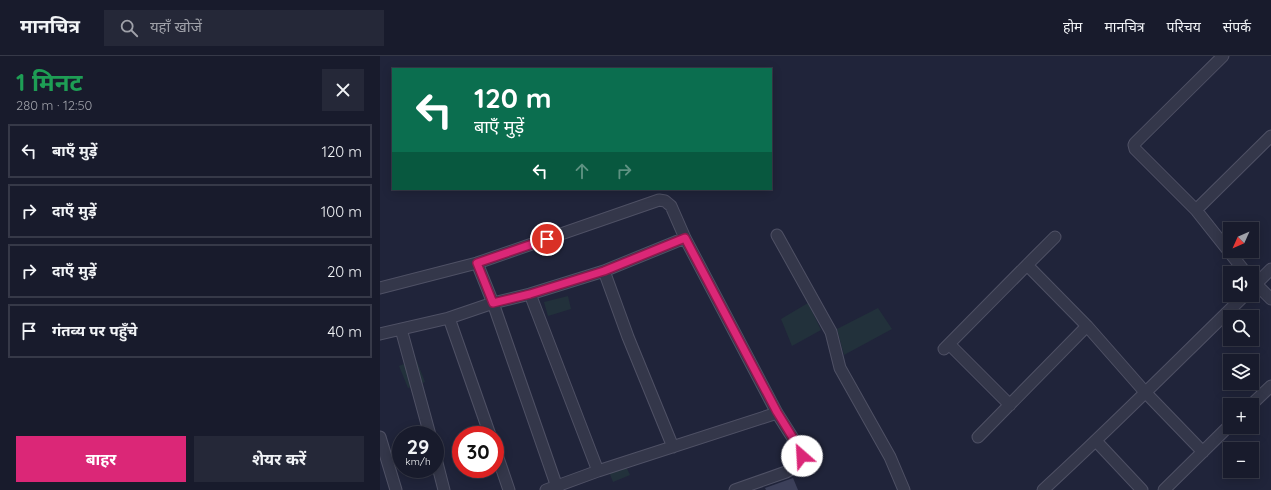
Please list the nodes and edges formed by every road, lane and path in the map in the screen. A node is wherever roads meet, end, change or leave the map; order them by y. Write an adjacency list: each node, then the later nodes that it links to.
1 (1224, 56): 3 (street)
2 (1271, 136): 3 (street)
3 (1196, 210): 9 (street)
4 (777, 235): 44 (street)
5 (1055, 237): 8 (street)
6 (685, 238): 7 (street); 11 (street); 27 (street)
7 (477, 263): 13 (street); 18 (street)
8 (1027, 265): 20 (street); 26 (street)
9 (1240, 266)
10 (1271, 269): 12 (street)
11 (604, 271): 15 (street); 34 (street)
12 (1259, 279)
13 (380, 288)
14 (1259, 289): 16 (street)
15 (530, 294): 18 (street); 36 (street)
16 (1271, 300)
17 (1238, 302): 24 (street)
18 (493, 303): 19 (street); 39 (street)
19 (449, 318): 21 (street); 29 (street)
20 (1087, 326): 24 (street); 26 (street)
21 (401, 329): 22 (street); 28 (street)
22 (380, 334)
23 (1271, 386): 25 (street)
24 (1145, 392): 33 (street); 35 (street)
25 (1258, 398)
26 (1010, 405): 32 (street)
27 (777, 412): 34 (street); 43 (street)
28 (428, 426)
29 (487, 426)
30 (1223, 432): 35 (street)
31 (380, 437): 40 (street)
32 (978, 437)
33 (1096, 441): 45 (street); 46 (street)
34 (673, 447): 36 (street)
35 (1202, 452): 47 (street)
36 (598, 471): 39 (street)
37 (504, 474): 42 (street)
38 (441, 478): 41 (street)
39 (553, 489)
40 (396, 490)
41 (444, 490)
42 (510, 490)
43 (735, 490)
44 (904, 490)
45 (1043, 490)
46 (1142, 490)
47 (1164, 490)

